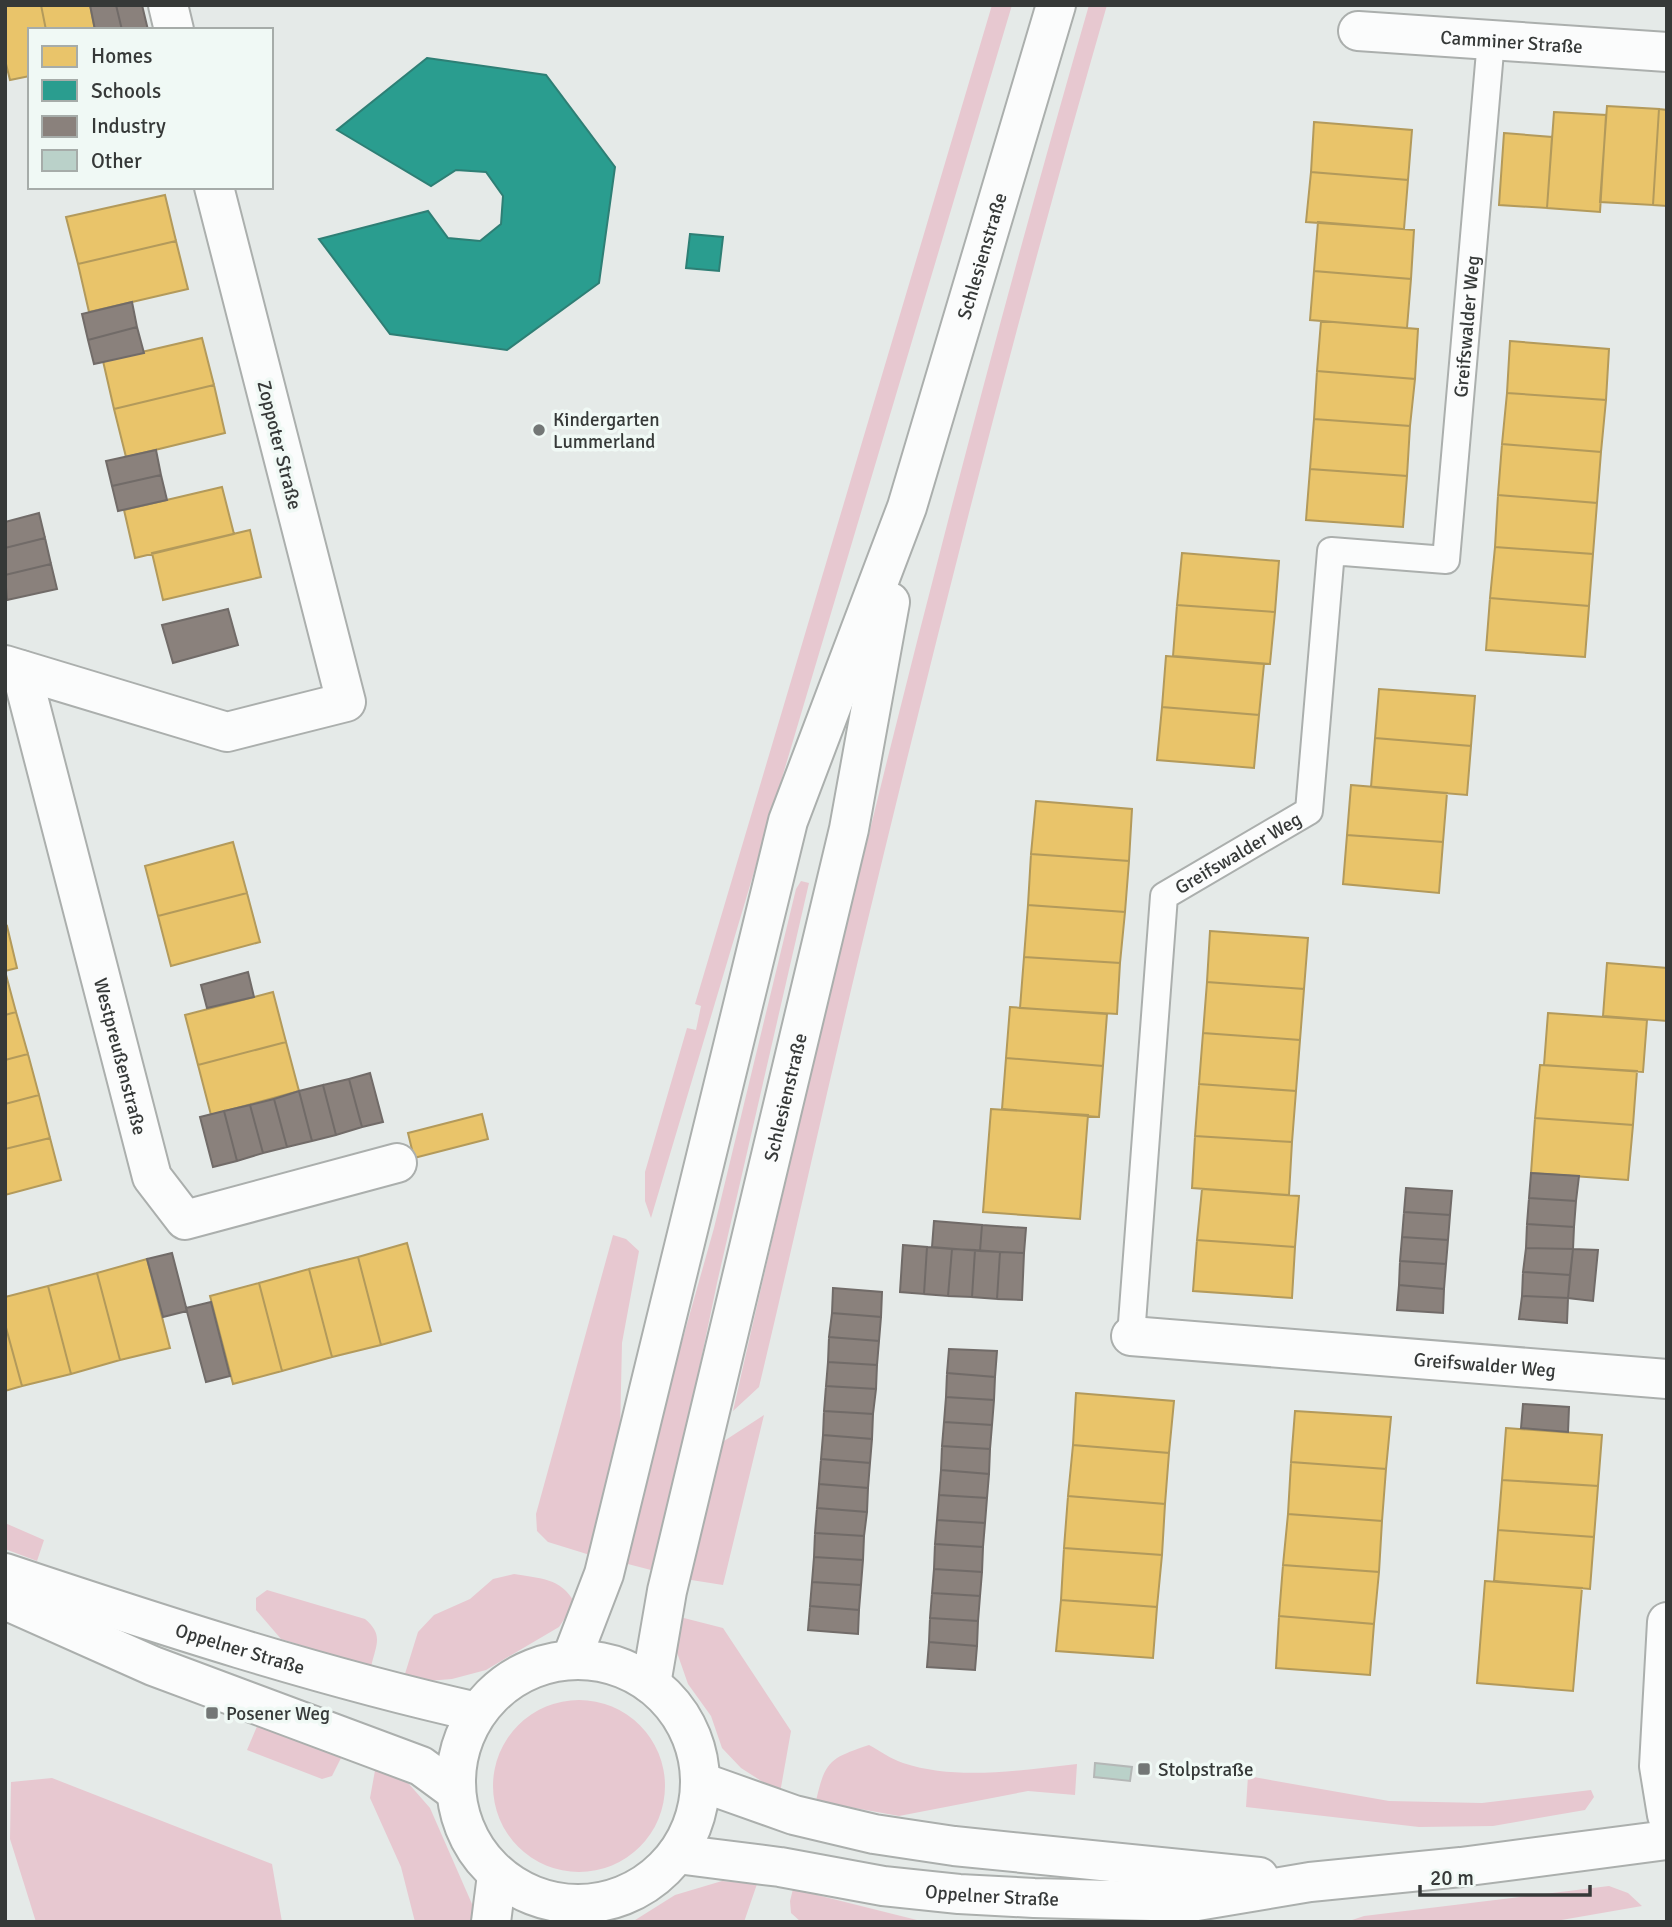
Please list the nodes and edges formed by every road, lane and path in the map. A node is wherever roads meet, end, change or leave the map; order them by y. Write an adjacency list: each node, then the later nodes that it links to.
1 (168, 5): 3 (street)
2 (1056, 5): 8 (street, Schlesienstraße)
3 (174, 28)
4 (1358, 31): 5 (street, Camminer Straße)
5 (1491, 40): 6 (street, Camminer Straße); 12 (lane, Greifswalder Weg)
6 (1667, 52)
7 (215, 189): 10 (street, Zoppoter Straße)
8 (907, 507): 17 (street, Schlesienstraße); 18 (street, Schlesienstraße)
9 (13, 668): 10 (street, Westpreußenstraße); 11 (street, Westpreußenstraße)
10 (346, 702)
11 (397, 1163)
12 (1131, 1336): 13 (street, Greifswalder Weg)
13 (1667, 1379)
14 (5, 1573): 19 (street, Oppelner Straße)
15 (5, 1600): 21 (street)
16 (1667, 1622): 22 (street)
17 (571, 1660): 18 (street); 19 (street)
18 (651, 1684): 20 (street)
19 (477, 1712): 21 (street)
20 (701, 1783): 24 (street); 26 (street, Oppelner Straße)
21 (455, 1791): 25 (street)
22 (1667, 1815)
23 (1667, 1840): 26 (street, Oppelner Straße)
24 (677, 1854): 26 (street, Oppelner Straße); 27 (street)
25 (497, 1875): 27 (street); 28 (street)
26 (1310, 1882)
27 (589, 1913)
28 (491, 1922)

